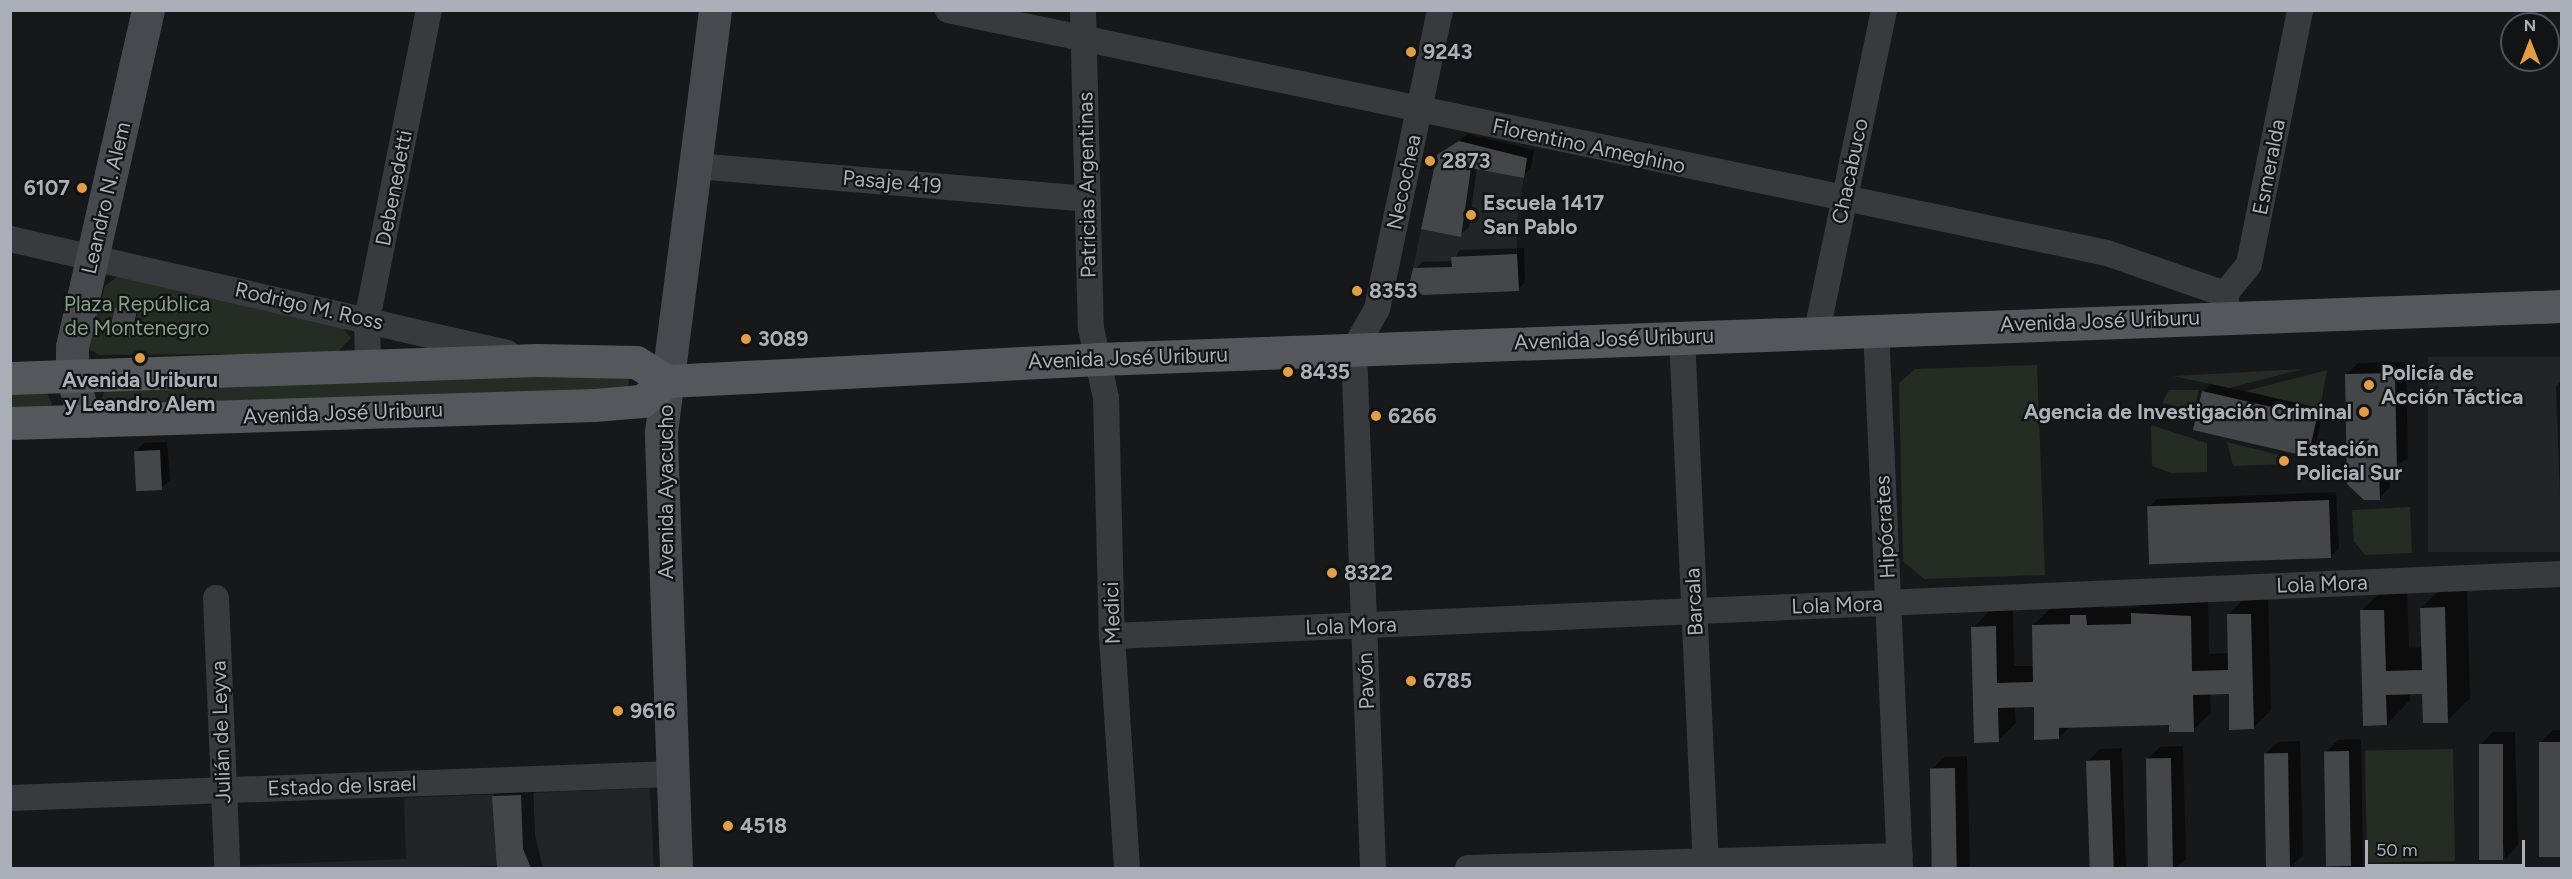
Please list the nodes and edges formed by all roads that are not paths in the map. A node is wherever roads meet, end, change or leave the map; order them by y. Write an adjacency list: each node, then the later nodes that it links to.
1 (148, 10): 15 (main road, Leandro N. Alem)
2 (429, 10): 18 (street, Debenedetti)
3 (715, 10): 11 (main road, Avenida Ayacucho)
4 (948, 10): 9 (street, Florentino Ameghino)
5 (1083, 10): 9 (street, Patricias Argentinas)
6 (1440, 10): 10 (street, Necochea)
7 (1884, 10): 13 (street, Chacabuco)
8 (2300, 10): 16 (street, Esmeralda)
9 (1084, 38): 10 (street, Florentino Ameghino); 12 (street, Patricias Argentinas)
10 (1419, 111): 13 (street, Florentino Ameghino); 22 (street, Necochea)
11 (696, 166): 12 (street, Pasaje 419); 26 (main road, Avenida Ayacucho)
12 (1088, 199): 23 (street, Patricias Argentinas)
13 (1844, 199): 16 (street, Florentino Ameghino); 20 (street, Chacabuco)
14 (10, 238): 15 (street, Rodrigo M. Ross)
15 (92, 256): 18 (street, Rodrigo M. Ross); 27 (main road, Leandro N. Alem)
16 (2226, 305): 17 (main road, Avenida José Uriburu); 19 (main road, Avenida José Uriburu)
17 (2562, 306)
18 (367, 320): 24 (street, Rodrigo M. Ross); 25 (street, Debenedetti)
19 (1876, 329): 20 (main road, Avenida José Uriburu); 33 (street, Hipócrates)
20 (1817, 331): 21 (main road, Avenida José Uriburu)
21 (1682, 336): 22 (main road, Avenida José Uriburu); 34 (street, Barcala)
22 (1354, 349): 23 (main road, Avenida José Uriburu); 35 (street, Pavón)
23 (1098, 359): 26 (main road, Avenida José Uriburu); 36 (street, Medici)
24 (537, 360): 25 (main road); 26 (main road)
25 (368, 366): 27 (main road)
26 (668, 374): 29 (main road, Avenida José Uriburu); 37 (main road, Avenida Ayacucho)
27 (72, 376): 28 (main road); 29 (main road, Leandro N. Alem)
28 (10, 378)
29 (84, 421): 30 (main road, Avenida José Uriburu)
30 (10, 423)
31 (2562, 574): 33 (street, Lola Mora)
32 (216, 598): 38 (street, Julián de Leyva)
33 (1888, 603): 34 (street, Lola Mora); 40 (street, Hipócrates)
34 (1694, 611): 35 (street, Lola Mora); 41 (street, Barcala)
35 (1364, 626): 36 (street, Lola Mora); 45 (street, Pavón)
36 (1112, 636): 44 (street, Medici)
37 (673, 774): 38 (street, Estado de Israel); 43 (main road, Avenida Ayacucho)
38 (224, 790): 39 (street, Estado de Israel); 42 (street, Julián de Leyva)
39 (10, 798)
40 (1900, 862): 41 (street)
41 (1706, 865): 46 (street)
42 (227, 866)
43 (676, 868)
44 (1127, 868)
45 (1373, 868)
46 (1468, 868)

